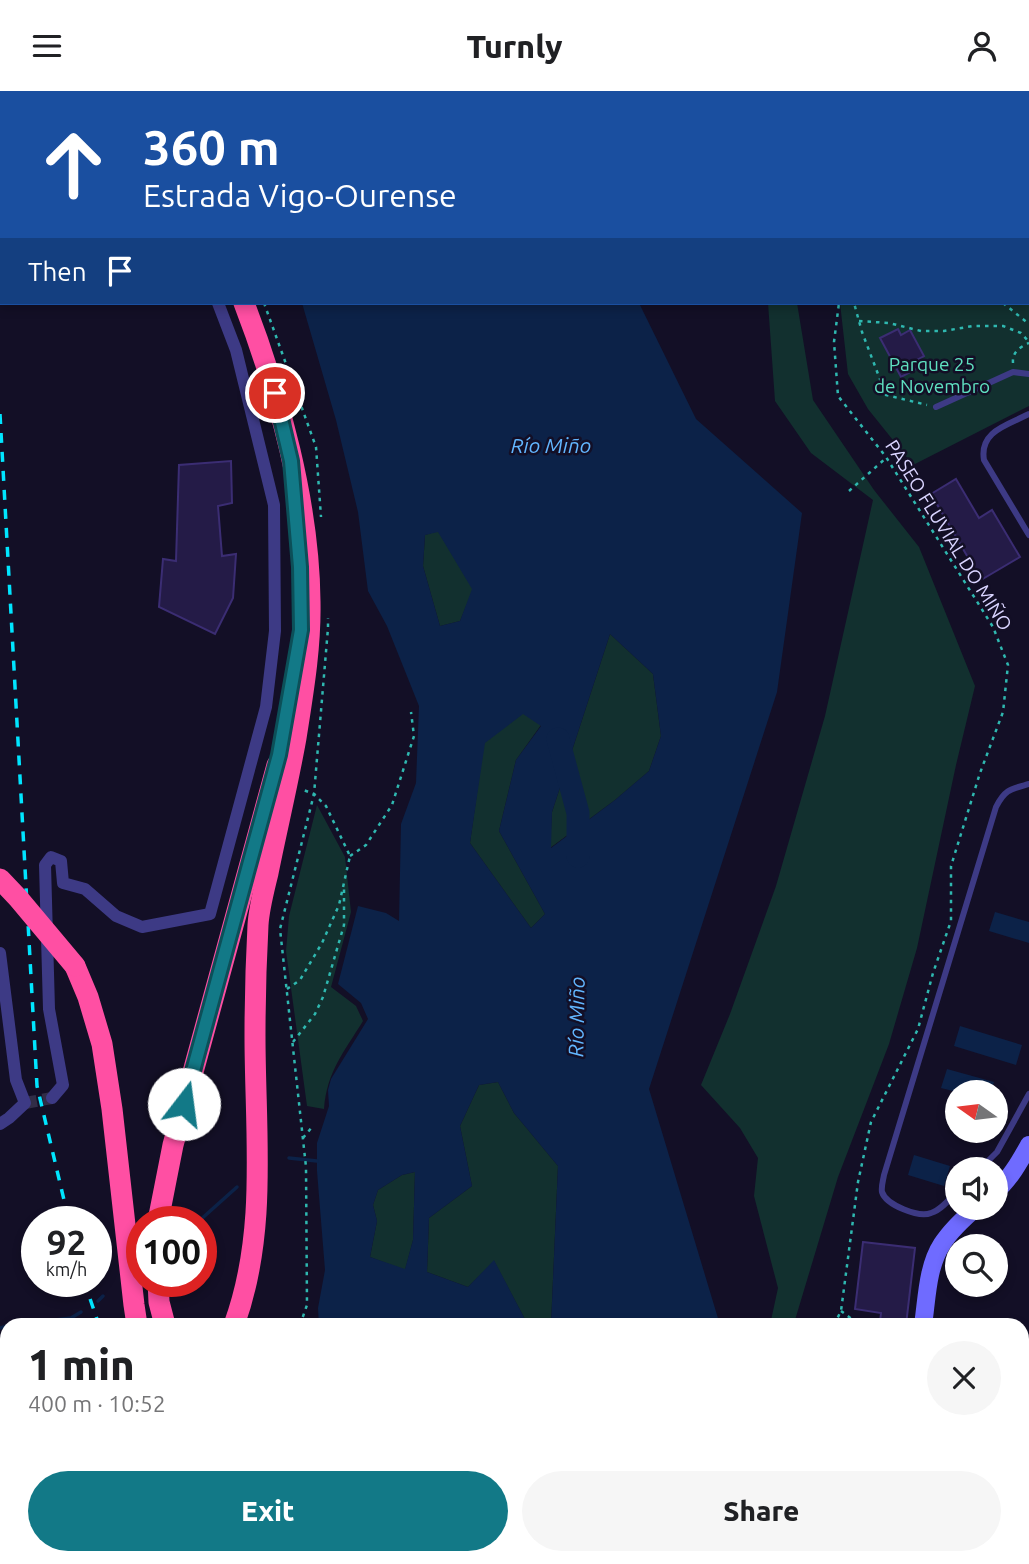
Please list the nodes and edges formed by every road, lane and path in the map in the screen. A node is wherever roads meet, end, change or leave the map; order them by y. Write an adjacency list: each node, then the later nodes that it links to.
1 (219, 305): 27 (street)
2 (245, 305): 14 (highway)
3 (840, 305): 13 (path, PASEO FLUVIAL DO MIÑO)
4 (855, 305): 6 (path)
5 (1005, 305): 7 (path)
6 (859, 321): 8 (path); 11 (path)
7 (1029, 324)
8 (1029, 342): 9 (path)
9 (1013, 372): 10 (lane); 11 (lane)
10 (1029, 374)
11 (936, 407)
12 (1029, 414): 16 (lane)
13 (887, 457): 15 (path); 39 (path, PASEO FLUVIAL DO MIÑO)
14 (291, 461): 36 (highway); 42 (highway)
15 (849, 491)
16 (1029, 535)
17 (411, 712): 20 (path)
18 (1029, 784): 35 (lane)
19 (297, 788): 20 (path)
20 (350, 856): 22 (path)
21 (0, 879): 40 (highway, bridge)
22 (344, 879): 24 (path); 25 (path)
23 (0, 953): 28 (street)
24 (287, 989)
25 (293, 1042)
26 (1029, 1094): 33 (lane)
27 (52, 1098)
28 (0, 1123)
29 (312, 1127): 30 (path)
30 (303, 1138)
31 (1029, 1145): 34 (main road)
32 (304, 1148): 43 (path)
33 (992, 1157)
34 (1008, 1177)
35 (945, 1202)
36 (161, 1206)
37 (962, 1220): 46 (main road)
38 (159, 1297): 41 (highway)
39 (841, 1311): 44 (path, PASEO FLUVIAL DO MIÑO); 45 (path)
40 (136, 1318)
41 (163, 1318)
42 (237, 1318)
43 (302, 1318)
44 (838, 1318)
45 (850, 1318)
46 (924, 1318)

